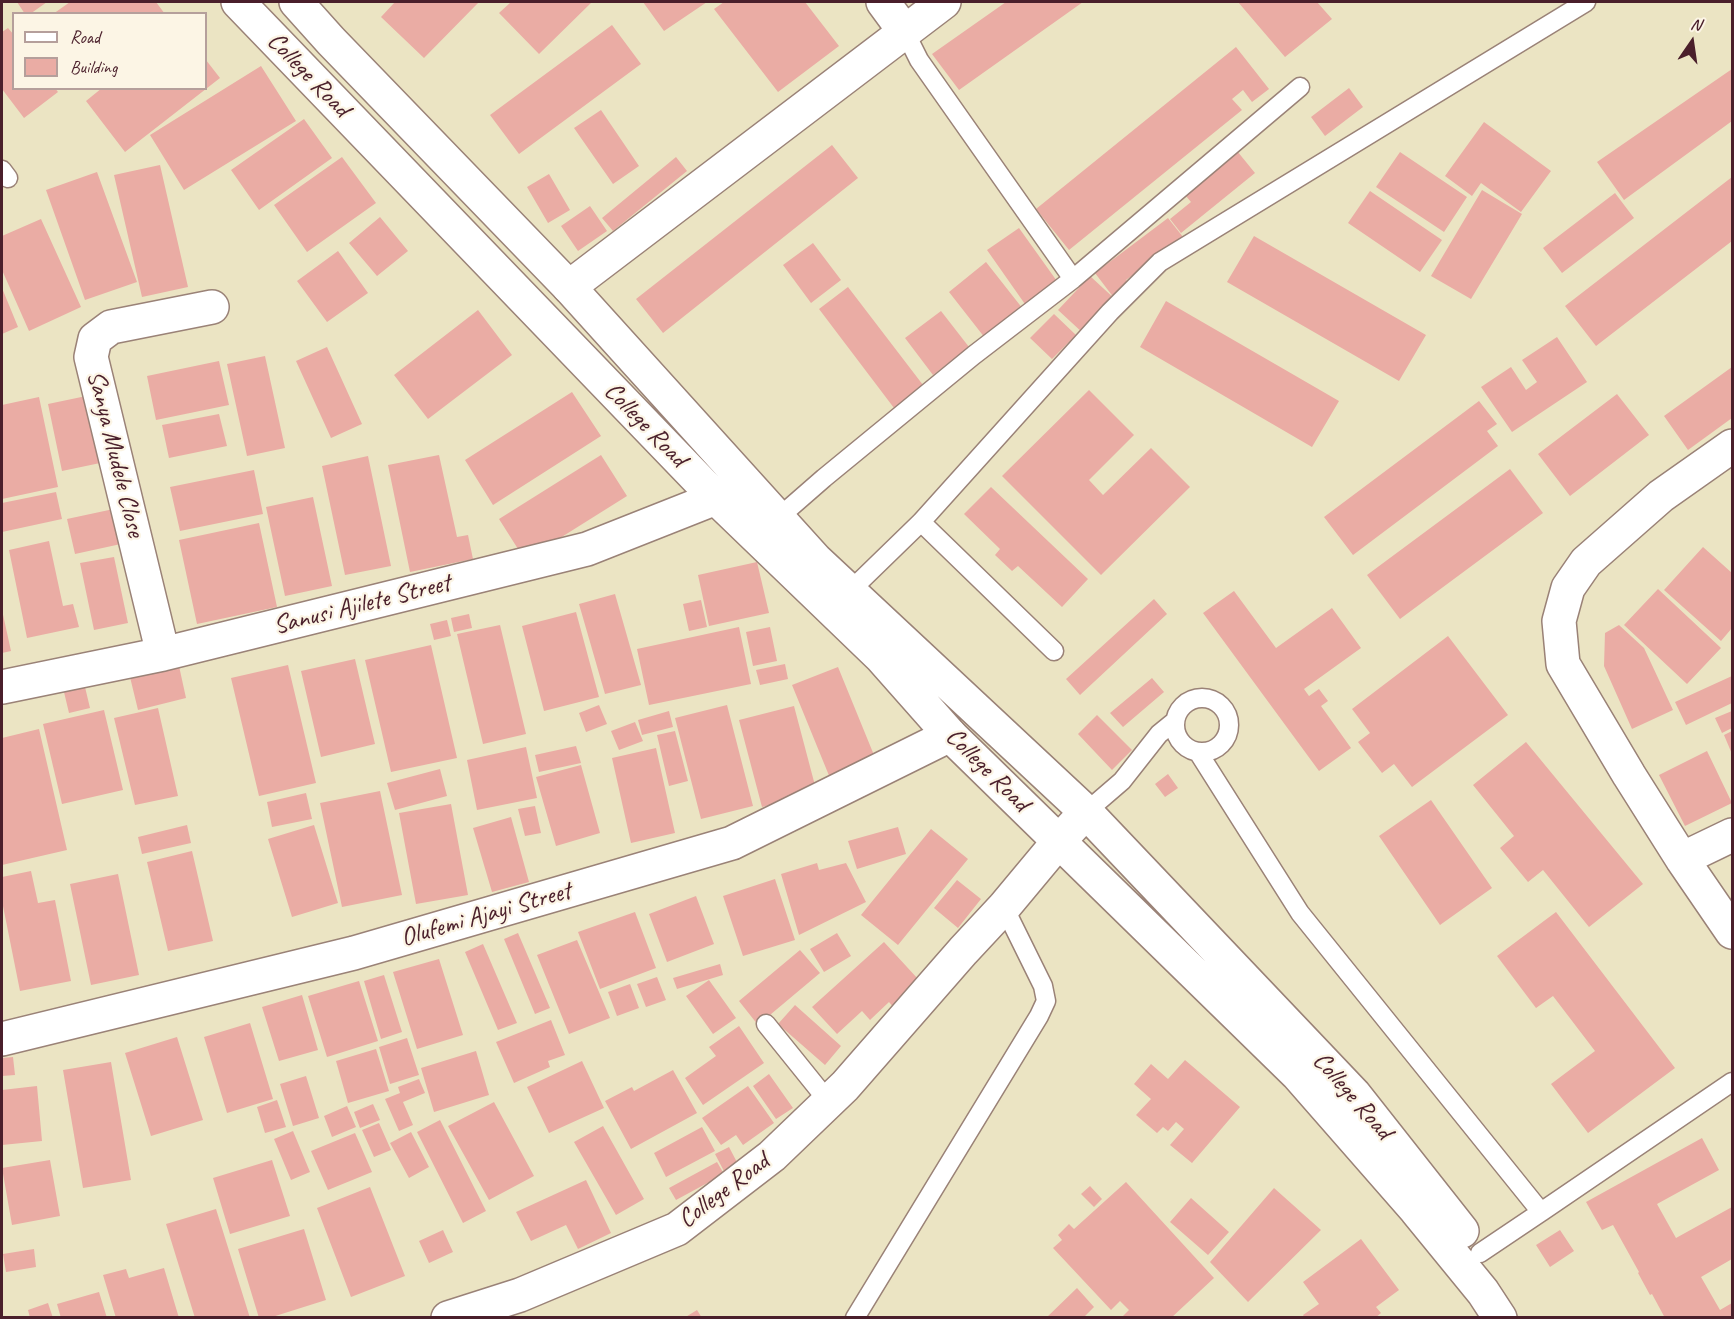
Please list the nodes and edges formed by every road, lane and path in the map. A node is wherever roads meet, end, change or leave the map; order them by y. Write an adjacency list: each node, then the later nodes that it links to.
1 (238, 2): 12 (street, College Road)
2 (296, 2): 9 (street, College Road)
3 (883, 2): 6 (street)
4 (944, 2): 6 (street)
5 (1586, 2): 14 (lane)
6 (905, 32): 8 (lane); 9 (street)
7 (1300, 87): 8 (lane)
8 (1073, 279): 13 (lane)
9 (569, 288): 13 (street, College Road)
10 (212, 307): 17 (street, Sanya Mudele Close)
11 (1732, 446): 25 (street)
12 (716, 498): 17 (street, Sanusi Ajilete Street); 20 (street, College Road)
13 (777, 519): 15 (street, College Road)
14 (921, 522): 15 (lane); 16 (lane)
15 (850, 591): 22 (street, College Road)
16 (1054, 651)
17 (163, 654): 18 (street, Sanusi Ajilete Street)
18 (2, 687)
19 (1175, 721): 21 (lane); 21 (lane); 22 (lane)
20 (950, 735): 24 (street, College Road); 29 (street, Olufemi Ajayi Street)
21 (1198, 752): 32 (lane)
22 (1086, 812): 24 (street, College Road); 33 (street, College Road)
23 (1732, 835): 25 (street)
24 (1059, 841): 26 (street, College Road); 36 (street, College Road)
25 (1682, 859): 27 (street)
26 (1004, 907): 31 (street, College Road); 35 (lane)
27 (1732, 932)
28 (766, 1024): 31 (lane)
29 (2, 1039)
30 (1732, 1082): 32 (lane)
31 (828, 1101): 34 (street, College Road)
32 (1541, 1212): 33 (lane)
33 (1480, 1253): 37 (street, College Road)
34 (448, 1317)
35 (855, 1317)
36 (1500, 1317)
37 (1525, 1317)

